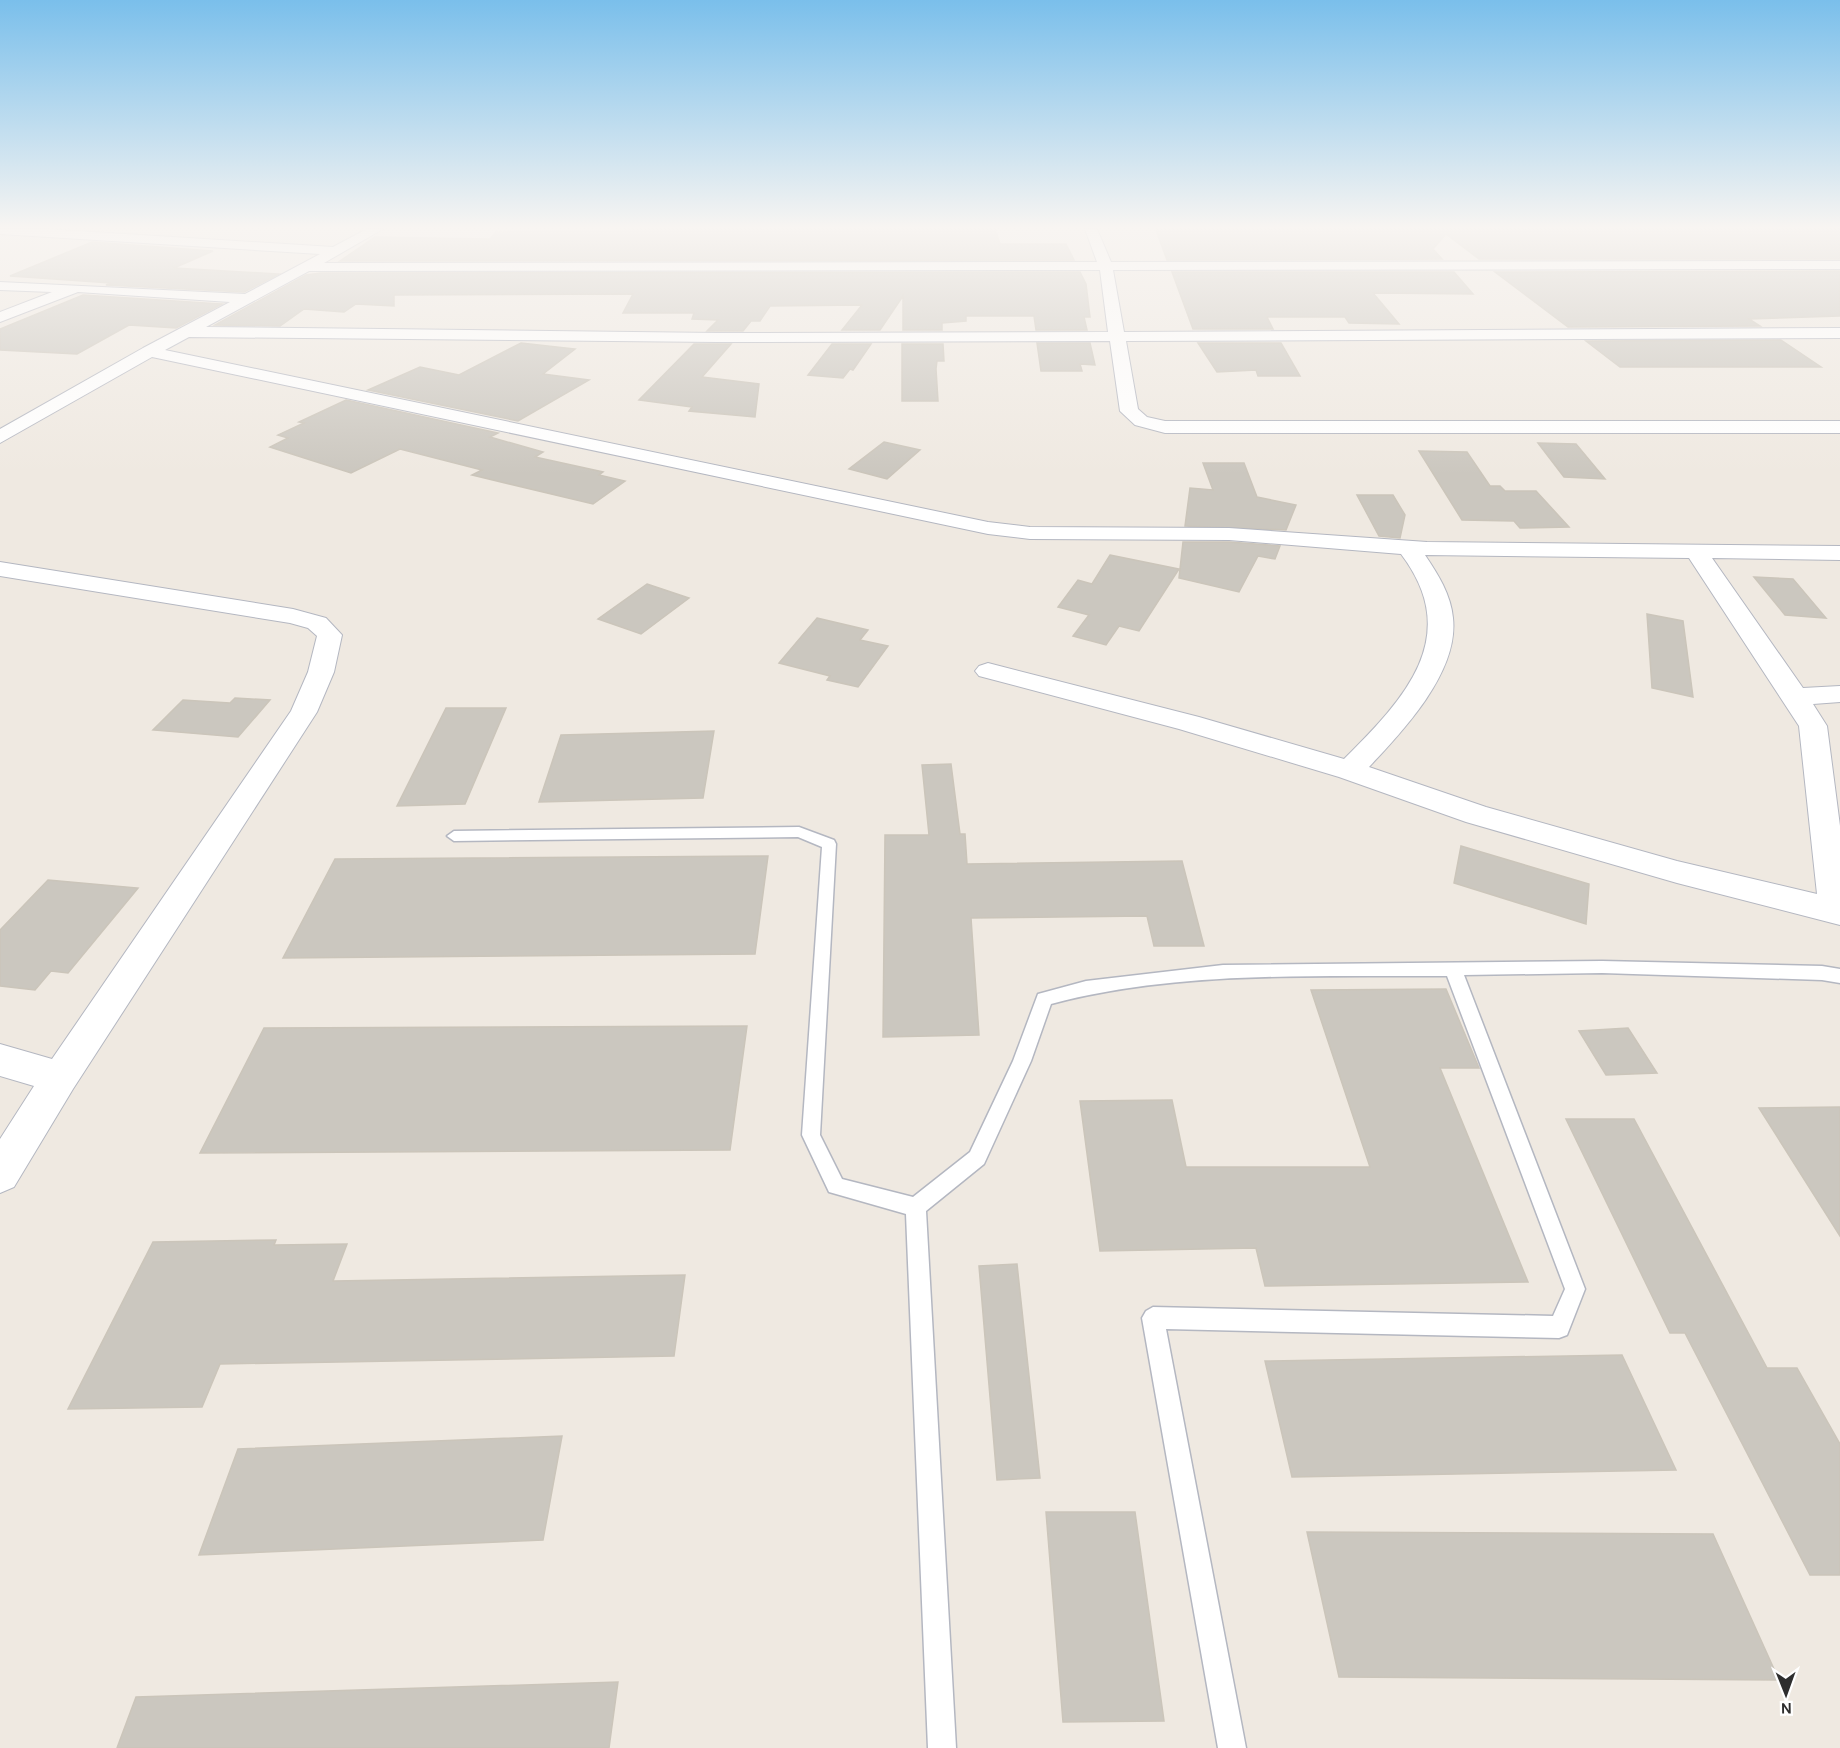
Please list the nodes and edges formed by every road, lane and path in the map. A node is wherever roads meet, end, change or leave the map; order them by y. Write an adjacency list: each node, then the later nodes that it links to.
1 (17, 311): 4 (street)
2 (225, 311): 5 (street)
3 (1112, 311): 7 (street)
4 (0, 317)
5 (186, 332): 7 (street); 8 (street)
6 (1840, 333): 7 (street)
7 (1115, 335): 9 (street)
8 (149, 351): 10 (street); 11 (street)
9 (1840, 426)
10 (0, 437)
11 (1408, 548): 13 (street); 18 (street)
12 (1840, 553): 13 (street)
13 (1697, 554): 17 (street)
14 (0, 569): 24 (street)
15 (988, 671): 18 (street)
16 (1840, 694): 17 (street)
17 (1796, 697): 20 (street)
18 (1349, 770): 20 (street)
19 (454, 836): 26 (lane)
20 (1838, 912)
21 (1453, 969): 22 (lane); 26 (lane); 28 (lane)
22 (1840, 976)
23 (0, 1060): 24 (street)
24 (60, 1078): 25 (street)
25 (0, 1174)
26 (916, 1207): 27 (lane)
27 (942, 1748)
28 (1232, 1748)

